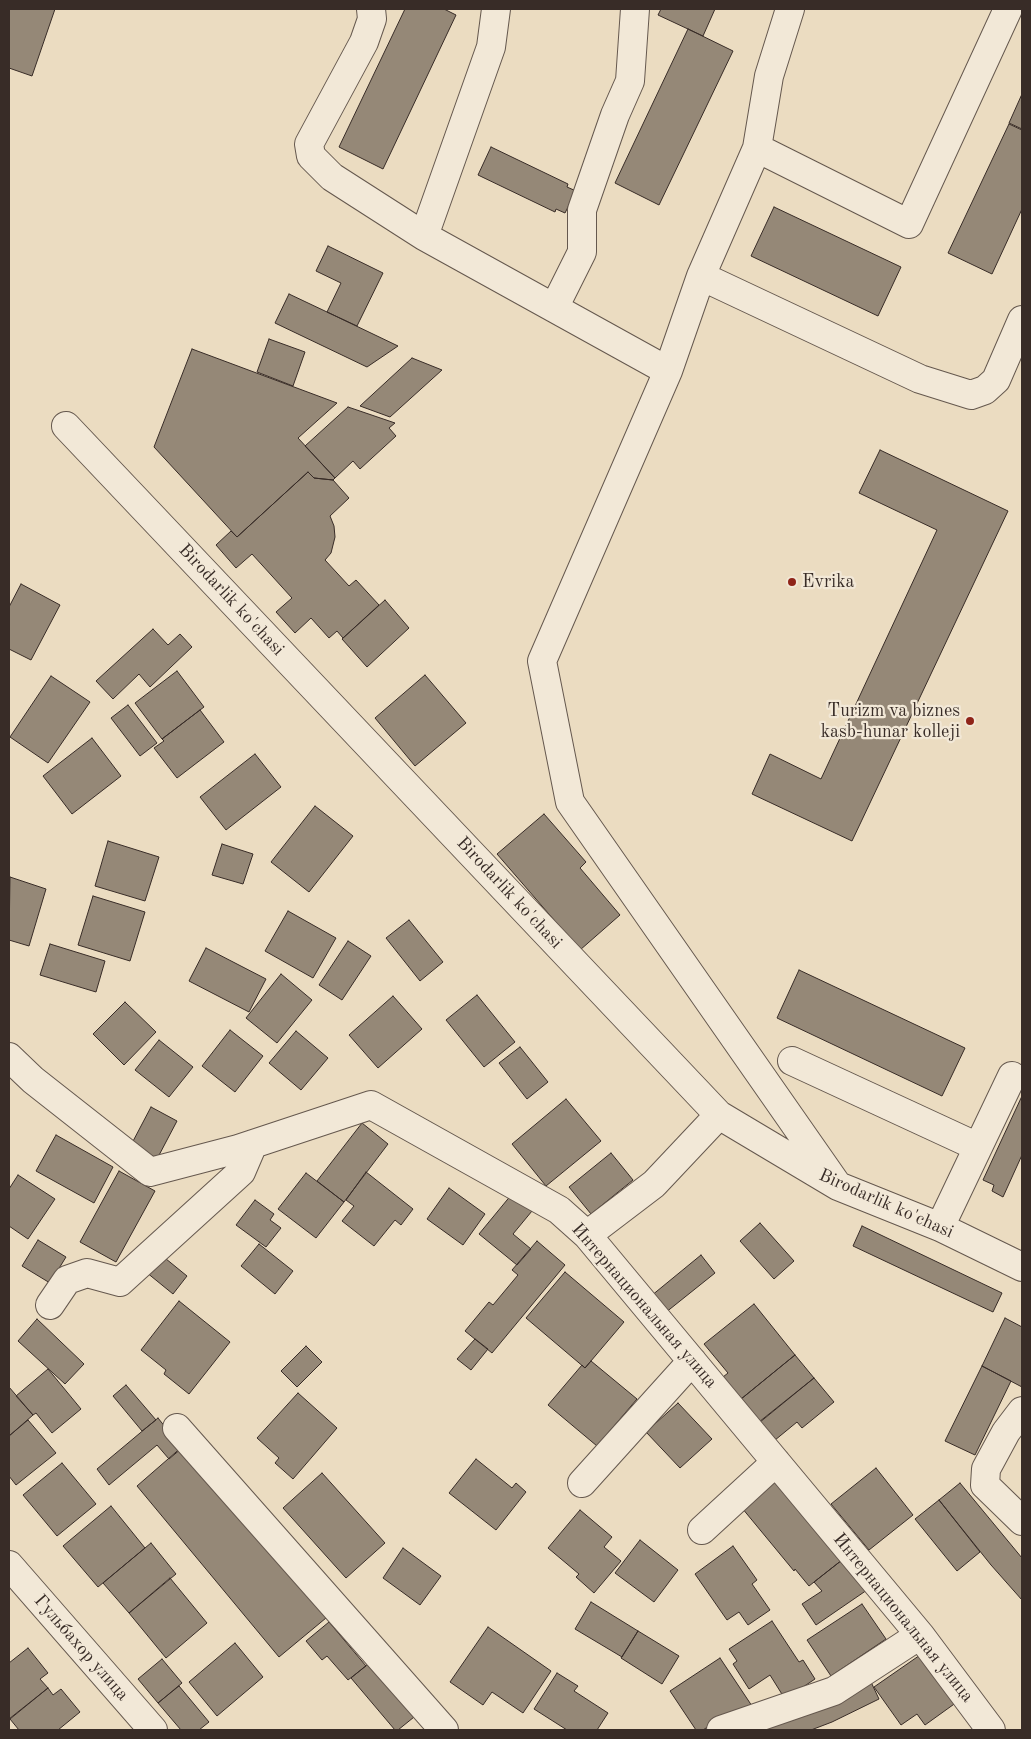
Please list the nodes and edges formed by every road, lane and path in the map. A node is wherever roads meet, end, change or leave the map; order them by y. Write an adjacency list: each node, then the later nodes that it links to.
1 (371, 9): 7 (street)
2 (496, 9): 7 (street)
3 (635, 9): 9 (street)
4 (790, 9): 6 (street)
5 (1008, 9): 6 (street)
6 (757, 148): 8 (street)
7 (424, 236): 9 (street)
8 (701, 276): 10 (street); 11 (street)
9 (554, 308): 11 (street)
10 (1022, 320)
11 (668, 370): 19 (street)
12 (66, 426): 16 (street, Birodarlik ko'chasi)
13 (9, 1057): 17 (street, Интернациональная улица)
14 (792, 1061): 18 (street)
15 (1012, 1076): 18 (street)
16 (719, 1115): 19 (street, Birodarlik ko'chasi); 21 (street)
17 (253, 1144): 21 (street, Интернациональная улица); 23 (street)
18 (978, 1148): 20 (street)
19 (838, 1186): 20 (street, Birodarlik ko'chasi)
20 (940, 1228): 22 (street, Birodarlik ko'chasi)
21 (587, 1235): 24 (street, Интернациональная улица)
22 (1022, 1267)
23 (50, 1305)
24 (692, 1361): 27 (street, Интернациональная улица); 28 (street)
25 (1022, 1411): 29 (street)
26 (177, 1428): 34 (street)
27 (776, 1462): 30 (street); 32 (street, Интернациональная улица)
28 (582, 1483)
29 (1022, 1521)
30 (702, 1530)
31 (9, 1565): 33 (street, Гульбахор улица)
32 (920, 1635): 35 (street); 36 (street, Интернациональная улица)
33 (153, 1730)
34 (444, 1730)
35 (721, 1730)
36 (991, 1730)

